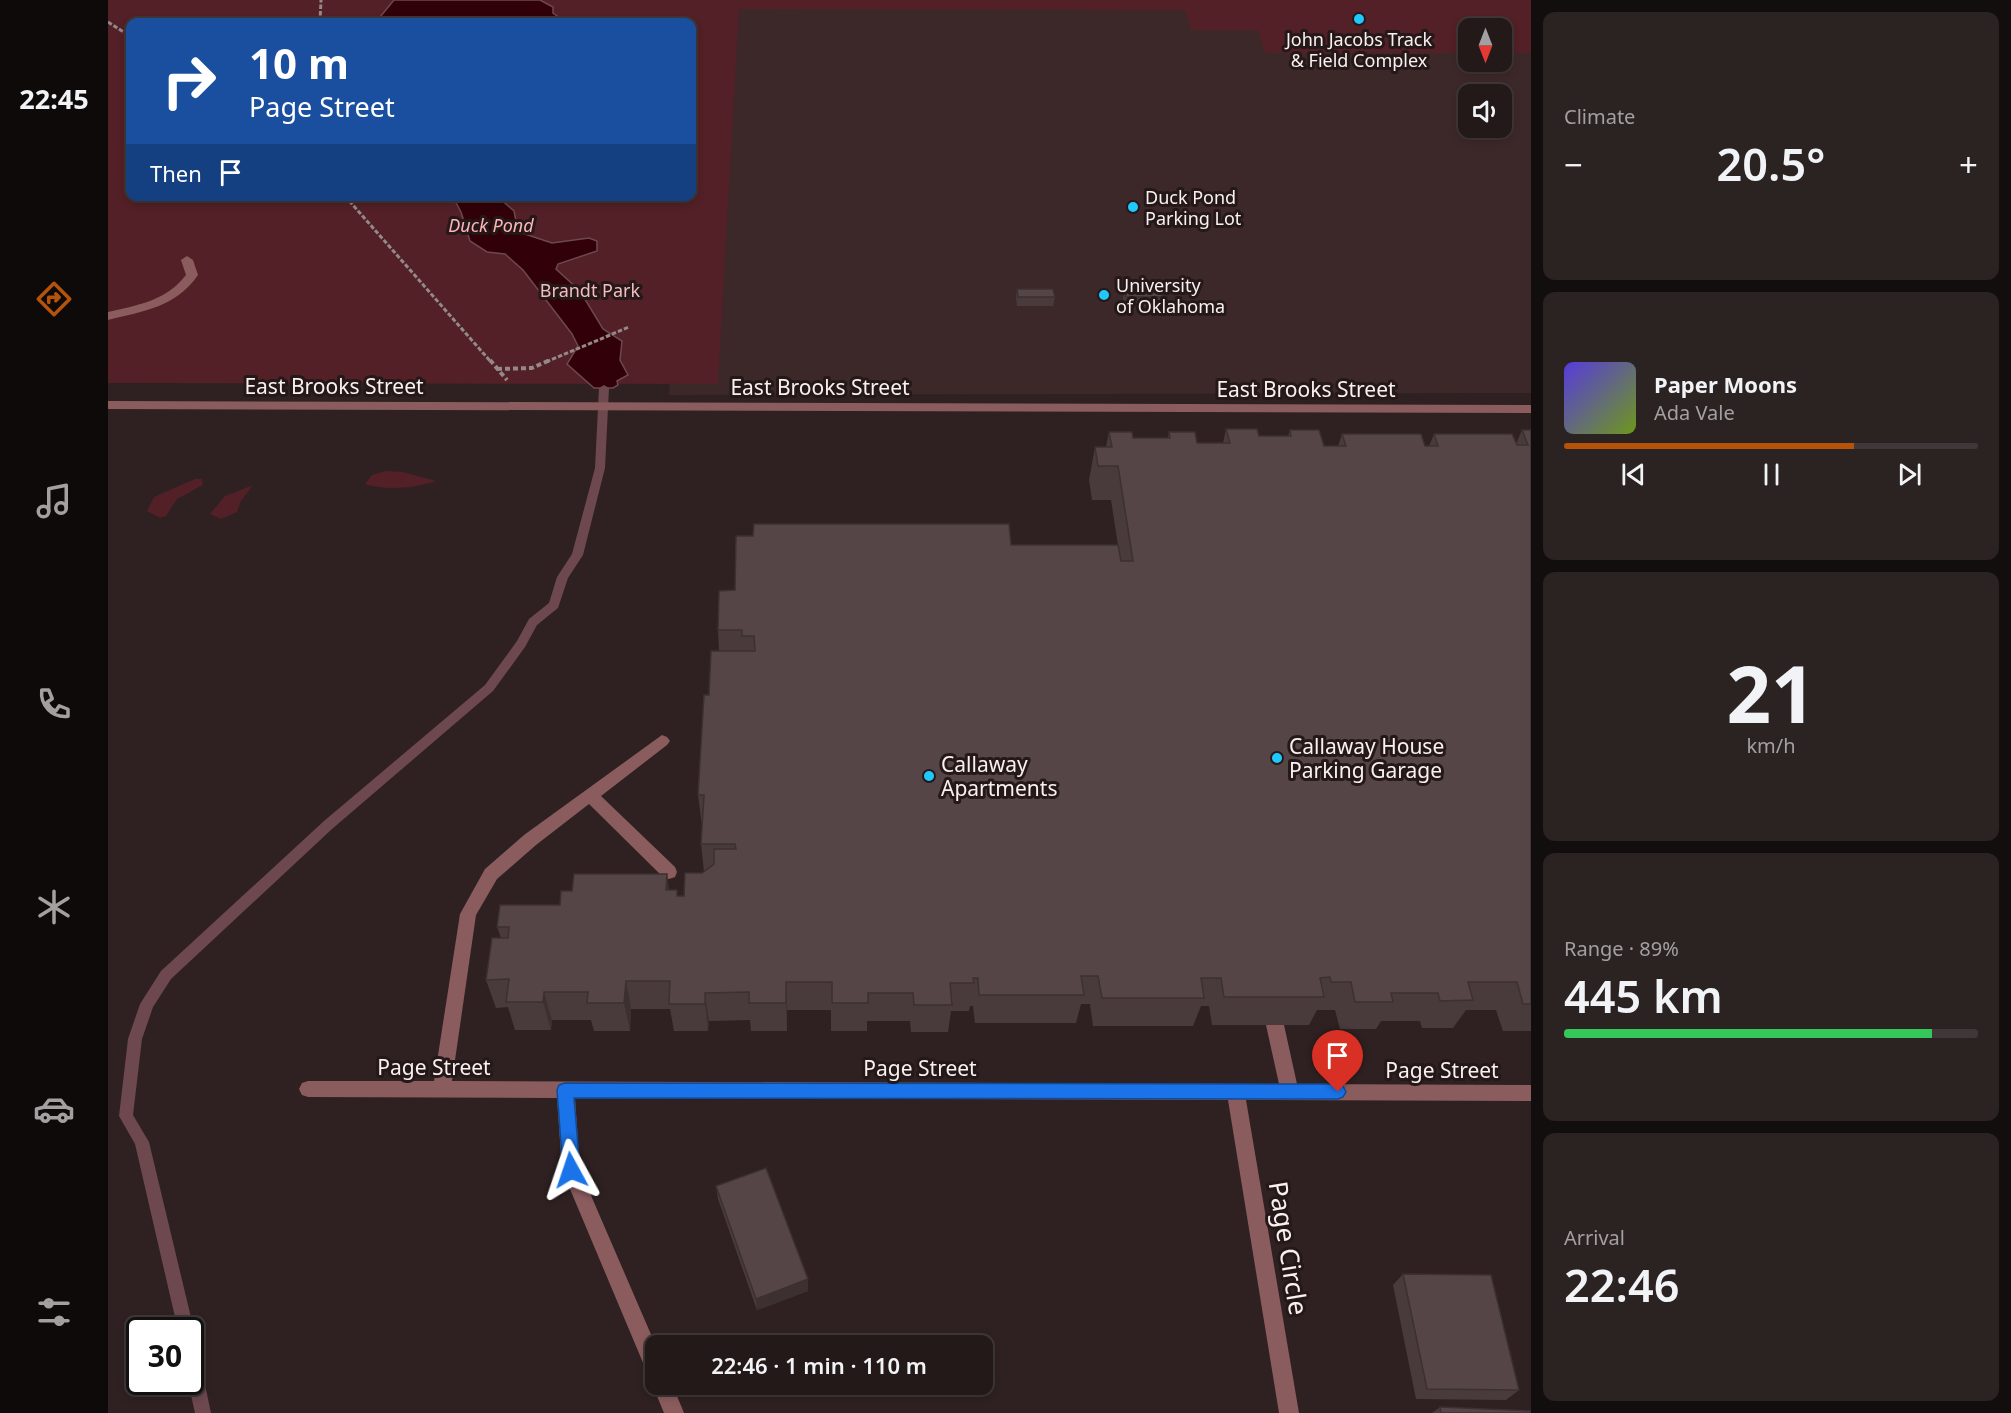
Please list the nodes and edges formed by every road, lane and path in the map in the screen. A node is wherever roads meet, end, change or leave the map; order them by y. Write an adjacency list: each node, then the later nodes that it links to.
1 (321, 0): 2 (path)
2 (320, 18)
3 (108, 22): 4 (path)
4 (126, 33)
5 (349, 201): 9 (path)
6 (187, 260): 7 (street)
7 (108, 316)
8 (629, 327): 9 (path)
9 (497, 369): 10 (path)
10 (511, 384)
11 (108, 405): 12 (street, East Brooks Street)
12 (1531, 409)
13 (662, 741): 14 (street)
14 (590, 795): 15 (street); 18 (street)
15 (669, 872)
16 (1275, 1025): 21 (street)
17 (308, 1089): 18 (street, Page Street)
18 (442, 1089): 19 (street, Page Street)
19 (565, 1090): 20 (street, Page Street); 23 (street)
20 (1236, 1091): 21 (street, Page Street); 26 (street, Page Circle)
21 (1290, 1092): 22 (street, Page Street)
22 (1530, 1094)
23 (645, 1344)
24 (667, 1395): 25 (street)
25 (674, 1413)
26 (1289, 1413)

